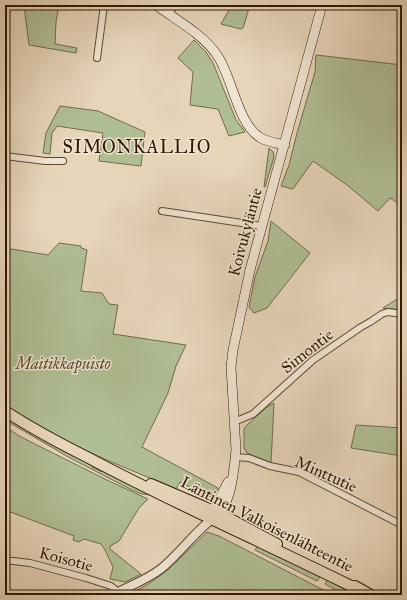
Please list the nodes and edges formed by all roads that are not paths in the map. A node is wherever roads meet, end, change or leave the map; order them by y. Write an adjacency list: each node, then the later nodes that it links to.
1 (104, 5): 6 (street)
2 (156, 5): 5 (main road)
3 (174, 5): 5 (street)
4 (322, 5): 7 (main road, Koivukyläntie)
5 (169, 14): 7 (main road)
6 (97, 58)
7 (285, 145): 11 (main road, Koivukyläntie)
8 (5, 156): 9 (street)
9 (63, 161)
10 (162, 212): 11 (street)
11 (262, 226): 14 (main road, Koivukyläntie)
12 (402, 314): 14 (street, Simontie)
13 (5, 411): 16 (main road, Läntinen Valkoisenlähteentie)
14 (234, 422): 15 (main road, Koivukyläntie)
15 (235, 457): 16 (main road, Koivukyläntie); 17 (street, Minttutie)
16 (215, 514): 19 (street); 20 (main road, Läntinen Valkoisenlähteentie)
17 (402, 526)
18 (5, 561): 19 (street, Koisotie)
19 (115, 593)
20 (371, 595)

